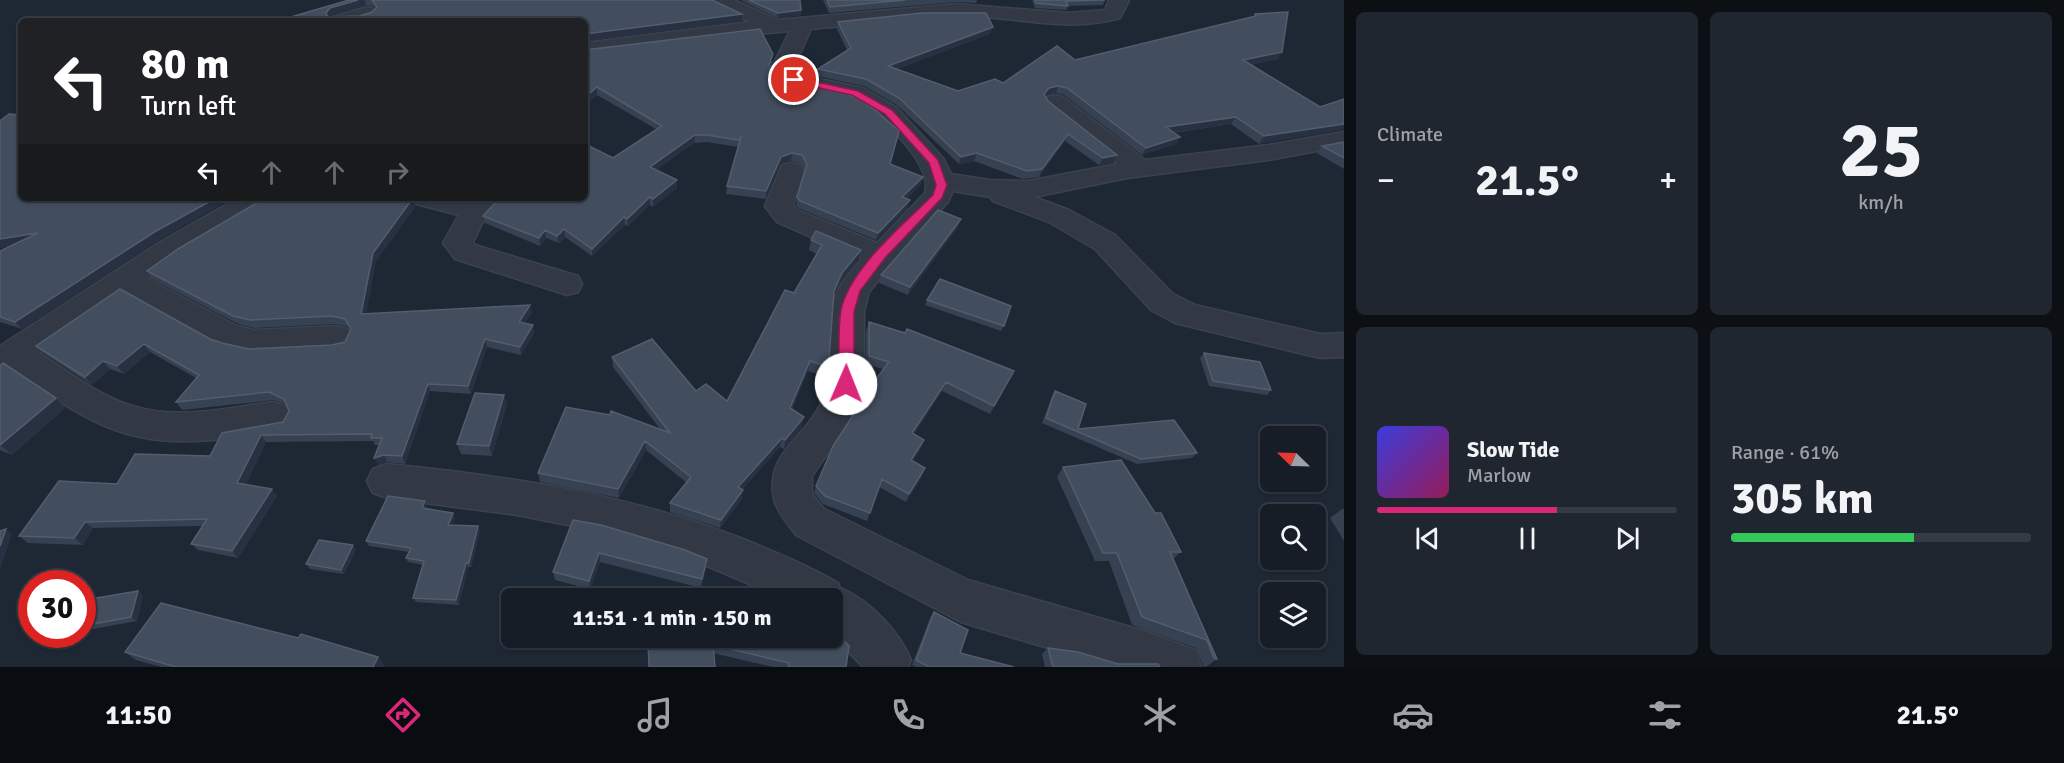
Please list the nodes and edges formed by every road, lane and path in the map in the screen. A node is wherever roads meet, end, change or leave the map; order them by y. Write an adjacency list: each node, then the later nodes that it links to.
1 (718, 0): 5 (street)
2 (1119, 0): 5 (street)
3 (366, 11): 4 (street)
4 (348, 18)
5 (789, 25): 6 (street); 11 (street)
6 (588, 49)
7 (1055, 102): 9 (street)
8 (1344, 139): 9 (street)
9 (1138, 168): 12 (street)
10 (791, 171): 16 (street)
11 (940, 180): 12 (street); 16 (street)
12 (987, 189): 20 (street)
13 (253, 201): 17 (street)
14 (454, 201): 15 (street)
15 (483, 204): 18 (street)
16 (881, 256): 27 (street)
17 (125, 280): 19 (street); 21 (street)
18 (567, 284)
19 (336, 338)
20 (1344, 345)
21 (7, 358): 22 (street)
22 (274, 417)
23 (387, 481): 24 (street)
24 (803, 588)
25 (843, 615): 26 (street)
26 (888, 660)
27 (1178, 667)

